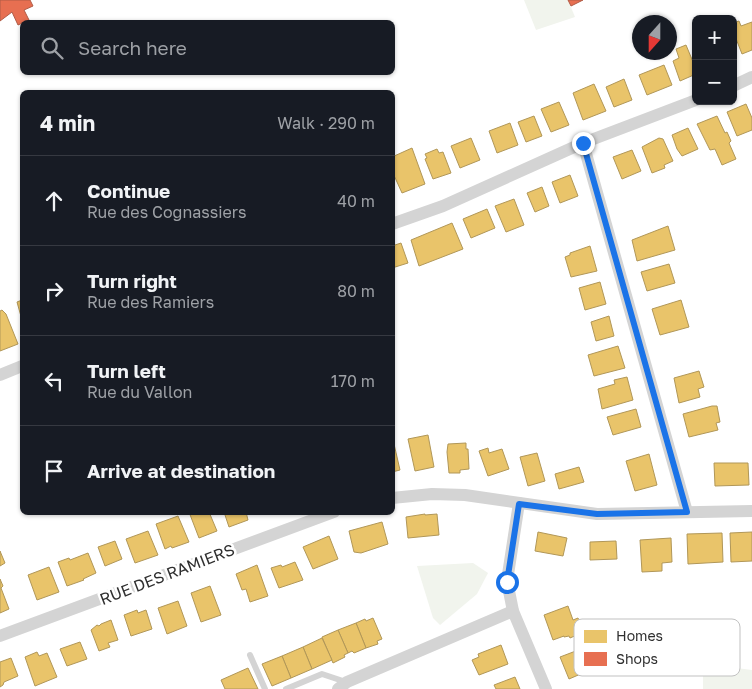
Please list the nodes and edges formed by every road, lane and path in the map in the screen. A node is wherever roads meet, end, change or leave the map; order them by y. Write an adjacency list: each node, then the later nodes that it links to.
1 (752, 77): 2 (street)
2 (737, 84)
3 (692, 102): 4 (street)
4 (583, 143): 5 (street); 11 (street)
5 (395, 223)
6 (20, 367): 7 (street)
7 (0, 375)
8 (395, 498): 9 (street)
9 (519, 504): 11 (street); 13 (street)
10 (752, 511): 11 (street)
11 (687, 512)
12 (326, 515): 14 (street, RUE DES RAMIERS)
13 (513, 611): 16 (street); 19 (street)
14 (0, 636)
15 (250, 656): 17 (lane)
16 (342, 686): 18 (lane)
17 (265, 689)
18 (286, 689)
19 (546, 689)

